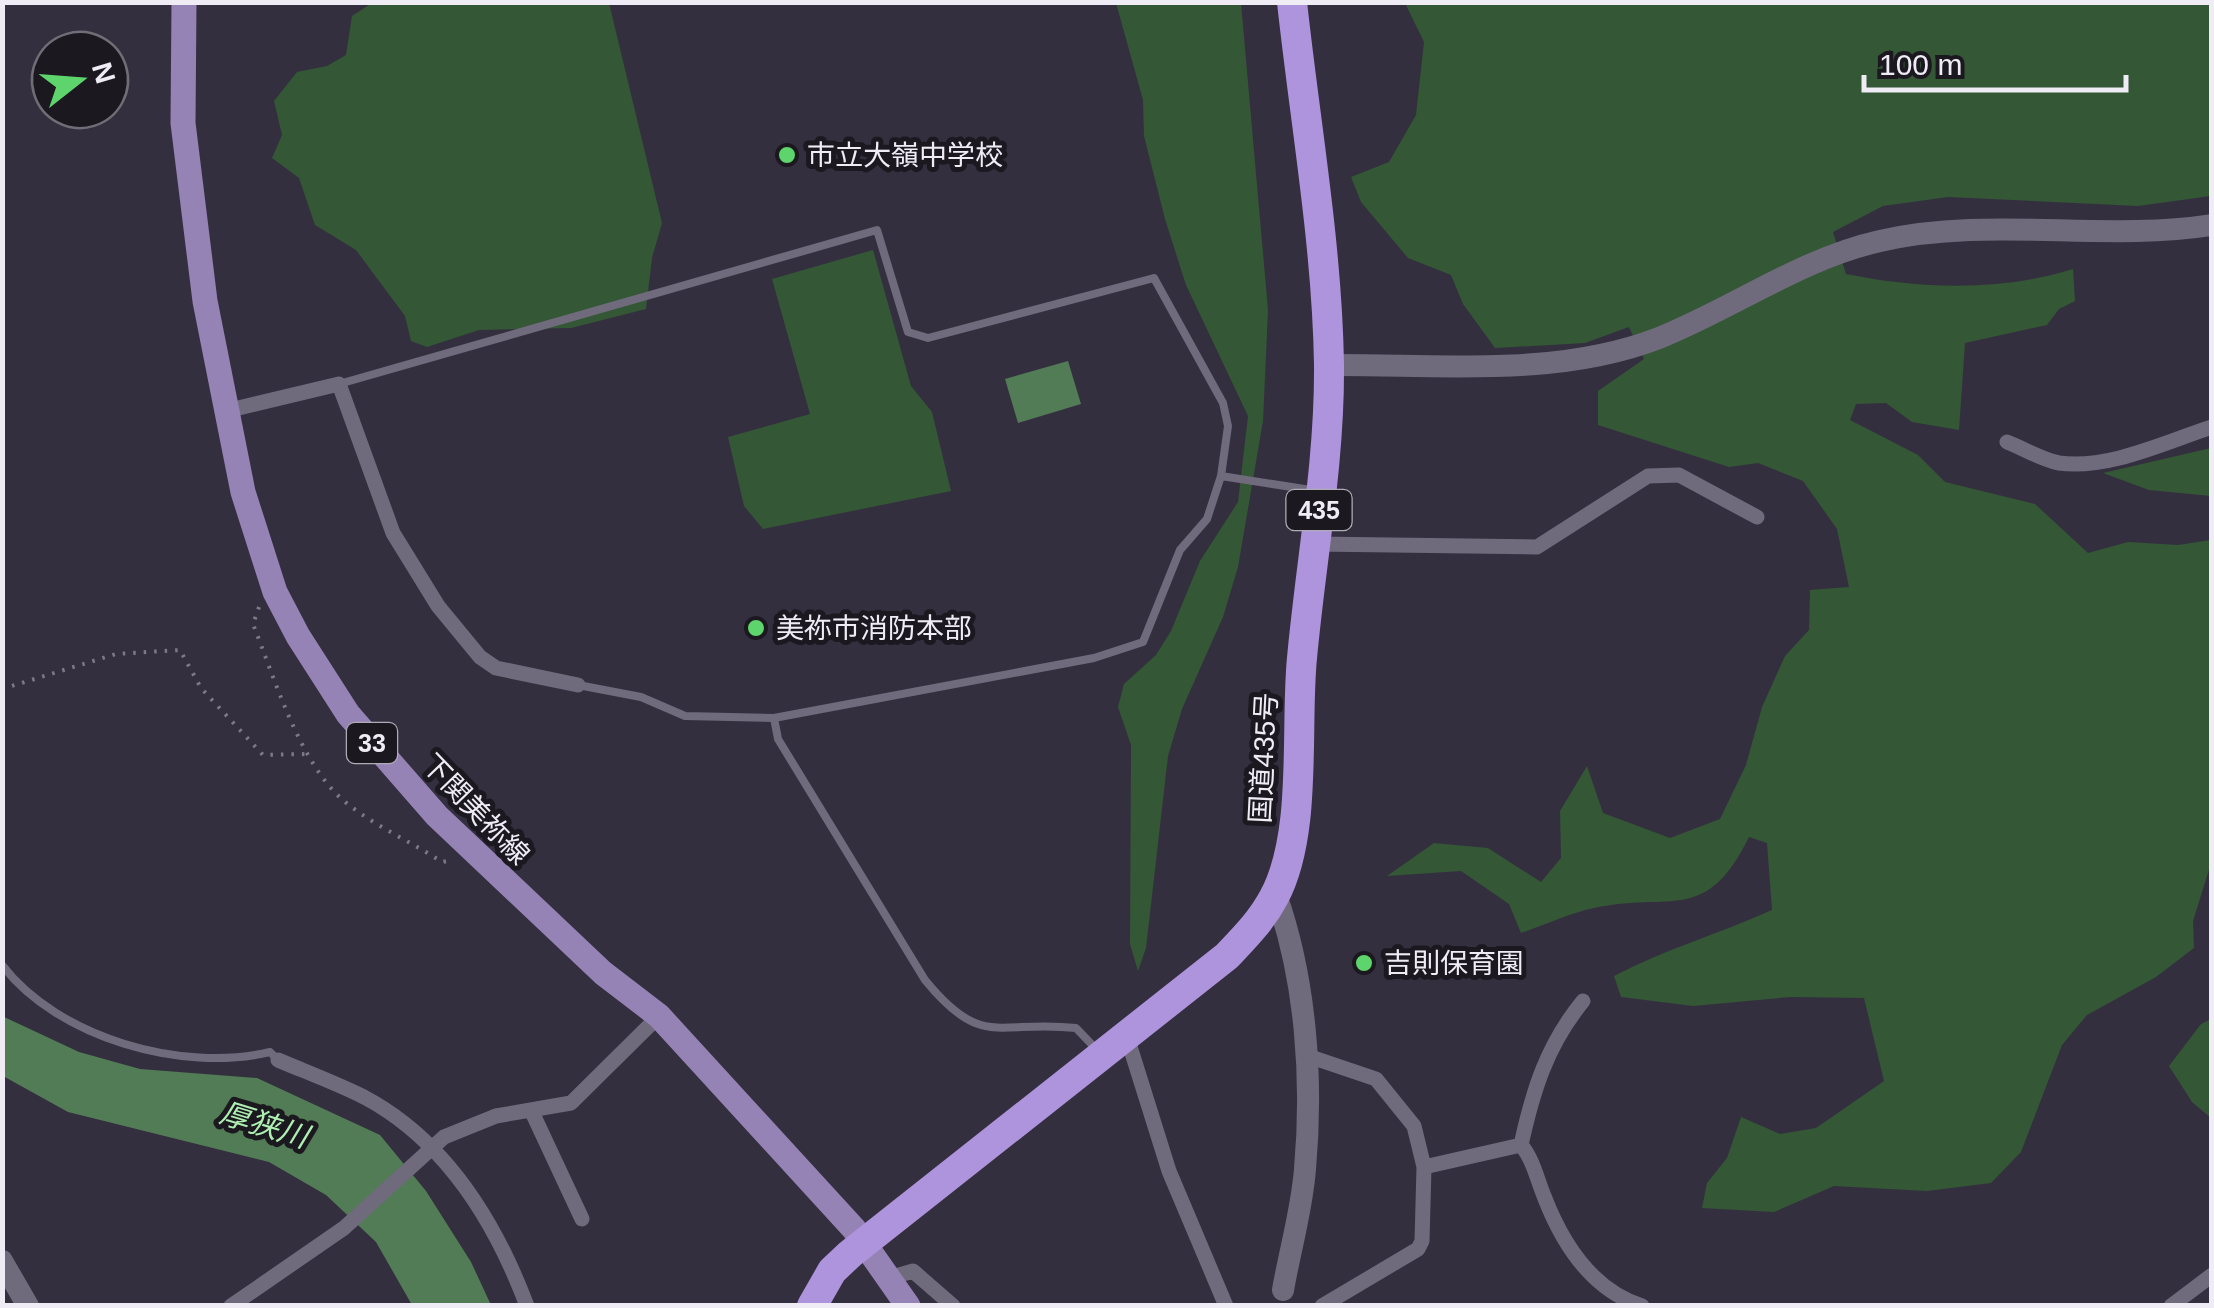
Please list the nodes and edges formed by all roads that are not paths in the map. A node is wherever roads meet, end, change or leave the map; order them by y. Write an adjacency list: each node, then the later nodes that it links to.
1 (184, 2): 6 (main road, 下関美祢線 / 33)
2 (1292, 2): 4 (highway, 国道435号 / 435)
3 (2212, 224): 4 (street)
4 (1329, 365): 10 (highway, 国道435号 / 435)
5 (340, 384): 6 (street); 9 (lane); 13 (street)
6 (226, 411): 18 (main road, 下関美祢線 / 33)
7 (2212, 427): 8 (street)
8 (2007, 442)
9 (1221, 476): 10 (lane); 14 (lane)
10 (1321, 492): 12 (highway, 国道435号 / 435)
11 (1757, 518): 12 (street)
12 (1315, 544): 15 (highway, 国道435号 / 435)
13 (578, 685): 14 (lane)
14 (774, 718): 20 (lane)
15 (1276, 894): 19 (highway, 国道435号 / 435); 21 (street)
16 (2, 965): 22 (lane)
17 (1583, 1001): 24 (street)
18 (660, 1016): 23 (street); 30 (main road, 下関美祢線 / 33)
19 (1128, 1037): 20 (highway, 国道435号 / 435); 38 (street)
20 (1101, 1055): 35 (highway, 国道435号 / 435)
21 (1304, 1055): 26 (street); 31 (street)
22 (278, 1060): 25 (street)
23 (532, 1112): 25 (street); 27 (street)
24 (1522, 1145): 26 (street); 40 (street)
25 (428, 1150): 33 (street); 34 (street)
26 (1424, 1166): 39 (street)
27 (582, 1219)
28 (2, 1262): 32 (street)
29 (2212, 1275): 41 (street)
30 (889, 1278): 36 (main road, 下関美祢線 / 33); 37 (street)
31 (1286, 1298)
32 (28, 1306)
33 (231, 1306)
34 (527, 1306)
35 (812, 1306)
36 (908, 1306)
37 (952, 1306)
38 (1226, 1306)
39 (1322, 1306)
40 (1642, 1306)
41 (2171, 1306)

